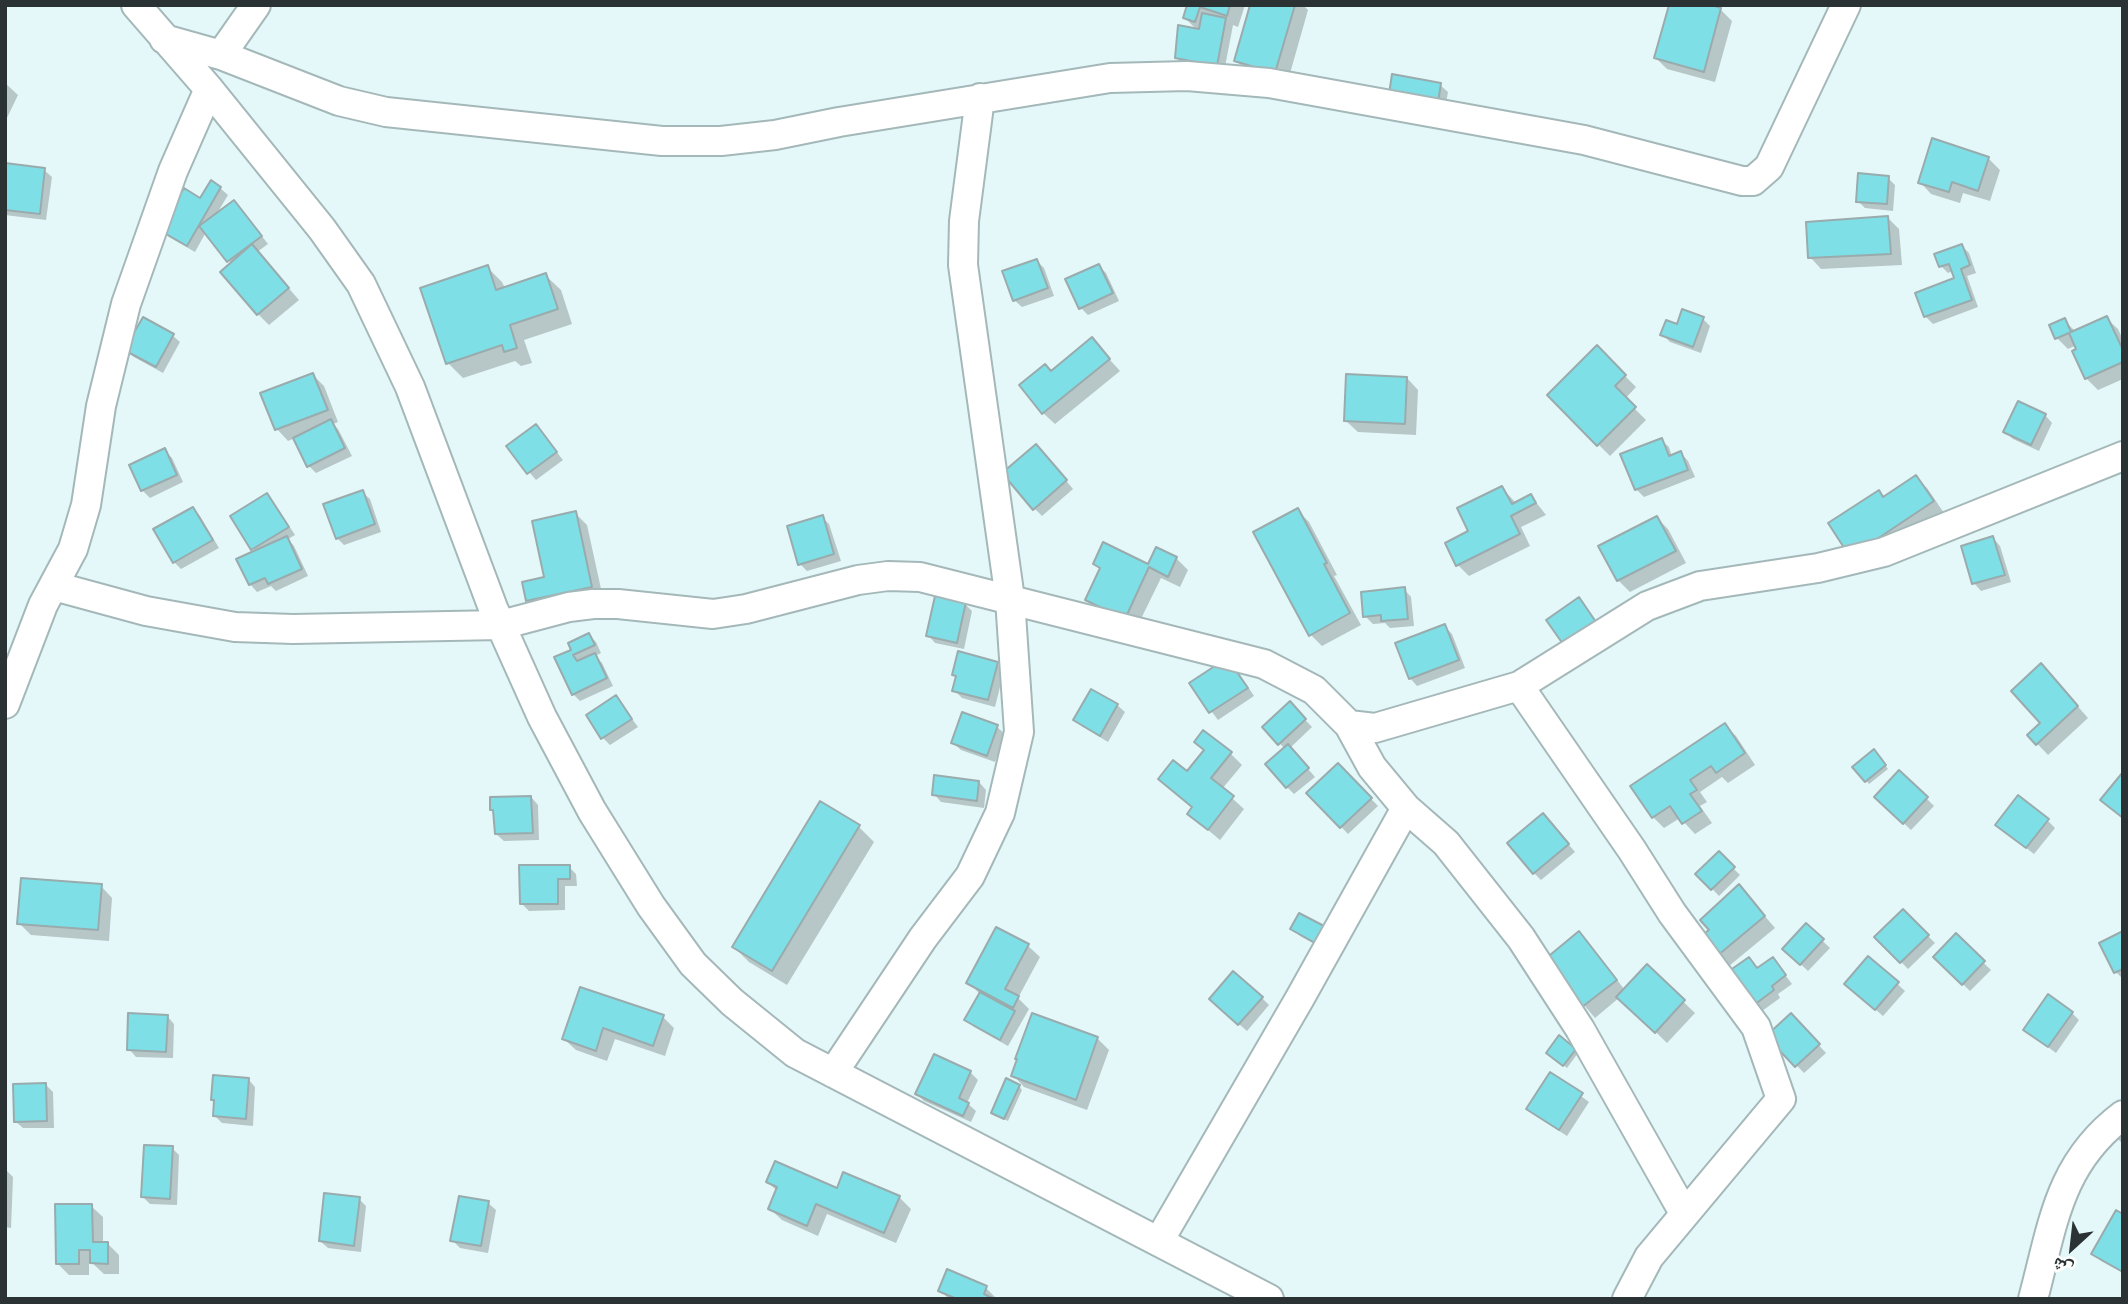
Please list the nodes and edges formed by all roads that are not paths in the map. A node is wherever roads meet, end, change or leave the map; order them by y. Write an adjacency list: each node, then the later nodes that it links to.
1 (136, 5): 4 (street)
2 (256, 5): 5 (street)
3 (1846, 5): 7 (street)
4 (164, 39): 5 (street); 6 (street)
5 (220, 55): 7 (street)
6 (209, 89): 9 (street); 11 (street)
7 (980, 98): 10 (street)
8 (2123, 456): 12 (street)
9 (54, 586): 11 (street); 13 (street)
10 (1010, 599): 11 (street); 14 (street); 16 (street)
11 (501, 625): 16 (street)
12 (1519, 686): 14 (street); 18 (street)
13 (5, 704)
14 (1349, 725): 15 (street)
15 (1406, 808): 18 (street); 19 (street)
16 (833, 1073): 19 (street)
17 (2123, 1115): 22 (street)
18 (1684, 1213): 21 (street)
19 (1159, 1241): 20 (street)
20 (1269, 1299)
21 (1627, 1299)
22 (2033, 1299)

